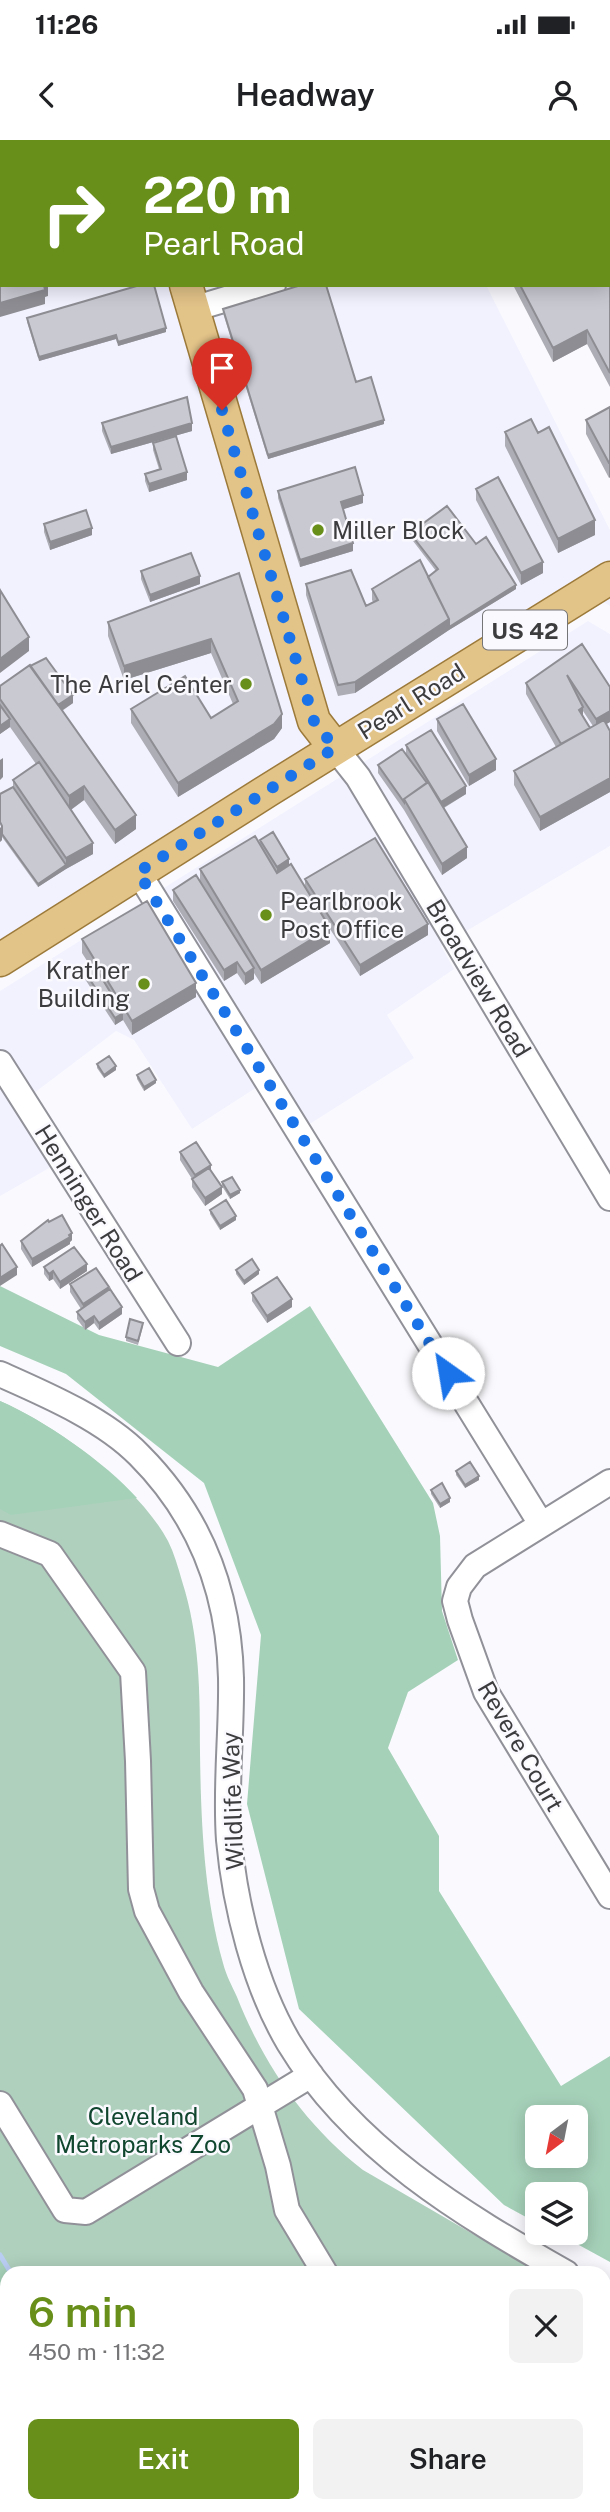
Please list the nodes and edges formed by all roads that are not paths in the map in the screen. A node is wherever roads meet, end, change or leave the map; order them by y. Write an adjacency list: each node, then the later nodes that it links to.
1 (259, 287): 2 (street)
2 (189, 297): 4 (main road, Broadview Road)
3 (602, 592): 4 (main road, Pearl Road / US 42)
4 (335, 748): 5 (main road, Pearl Road / US 42); 8 (street, Broadview Road)
5 (138, 872): 6 (main road, Pearl Road / US 42); 12 (street)
6 (0, 960)
7 (0, 1063): 9 (street, Henninger Road)
8 (610, 1198)
9 (177, 1343)
10 (0, 1374): 15 (street, Wildlife Way)
11 (610, 1482): 12 (street)
12 (541, 1524): 14 (street, Revere Court)
13 (0, 1534): 17 (street)
14 (610, 1896)
15 (311, 2075): 17 (street); 19 (street, Wildlife Way)
16 (0, 2104): 17 (street)
17 (259, 2108): 18 (street)
18 (321, 2266)
19 (555, 2266)

